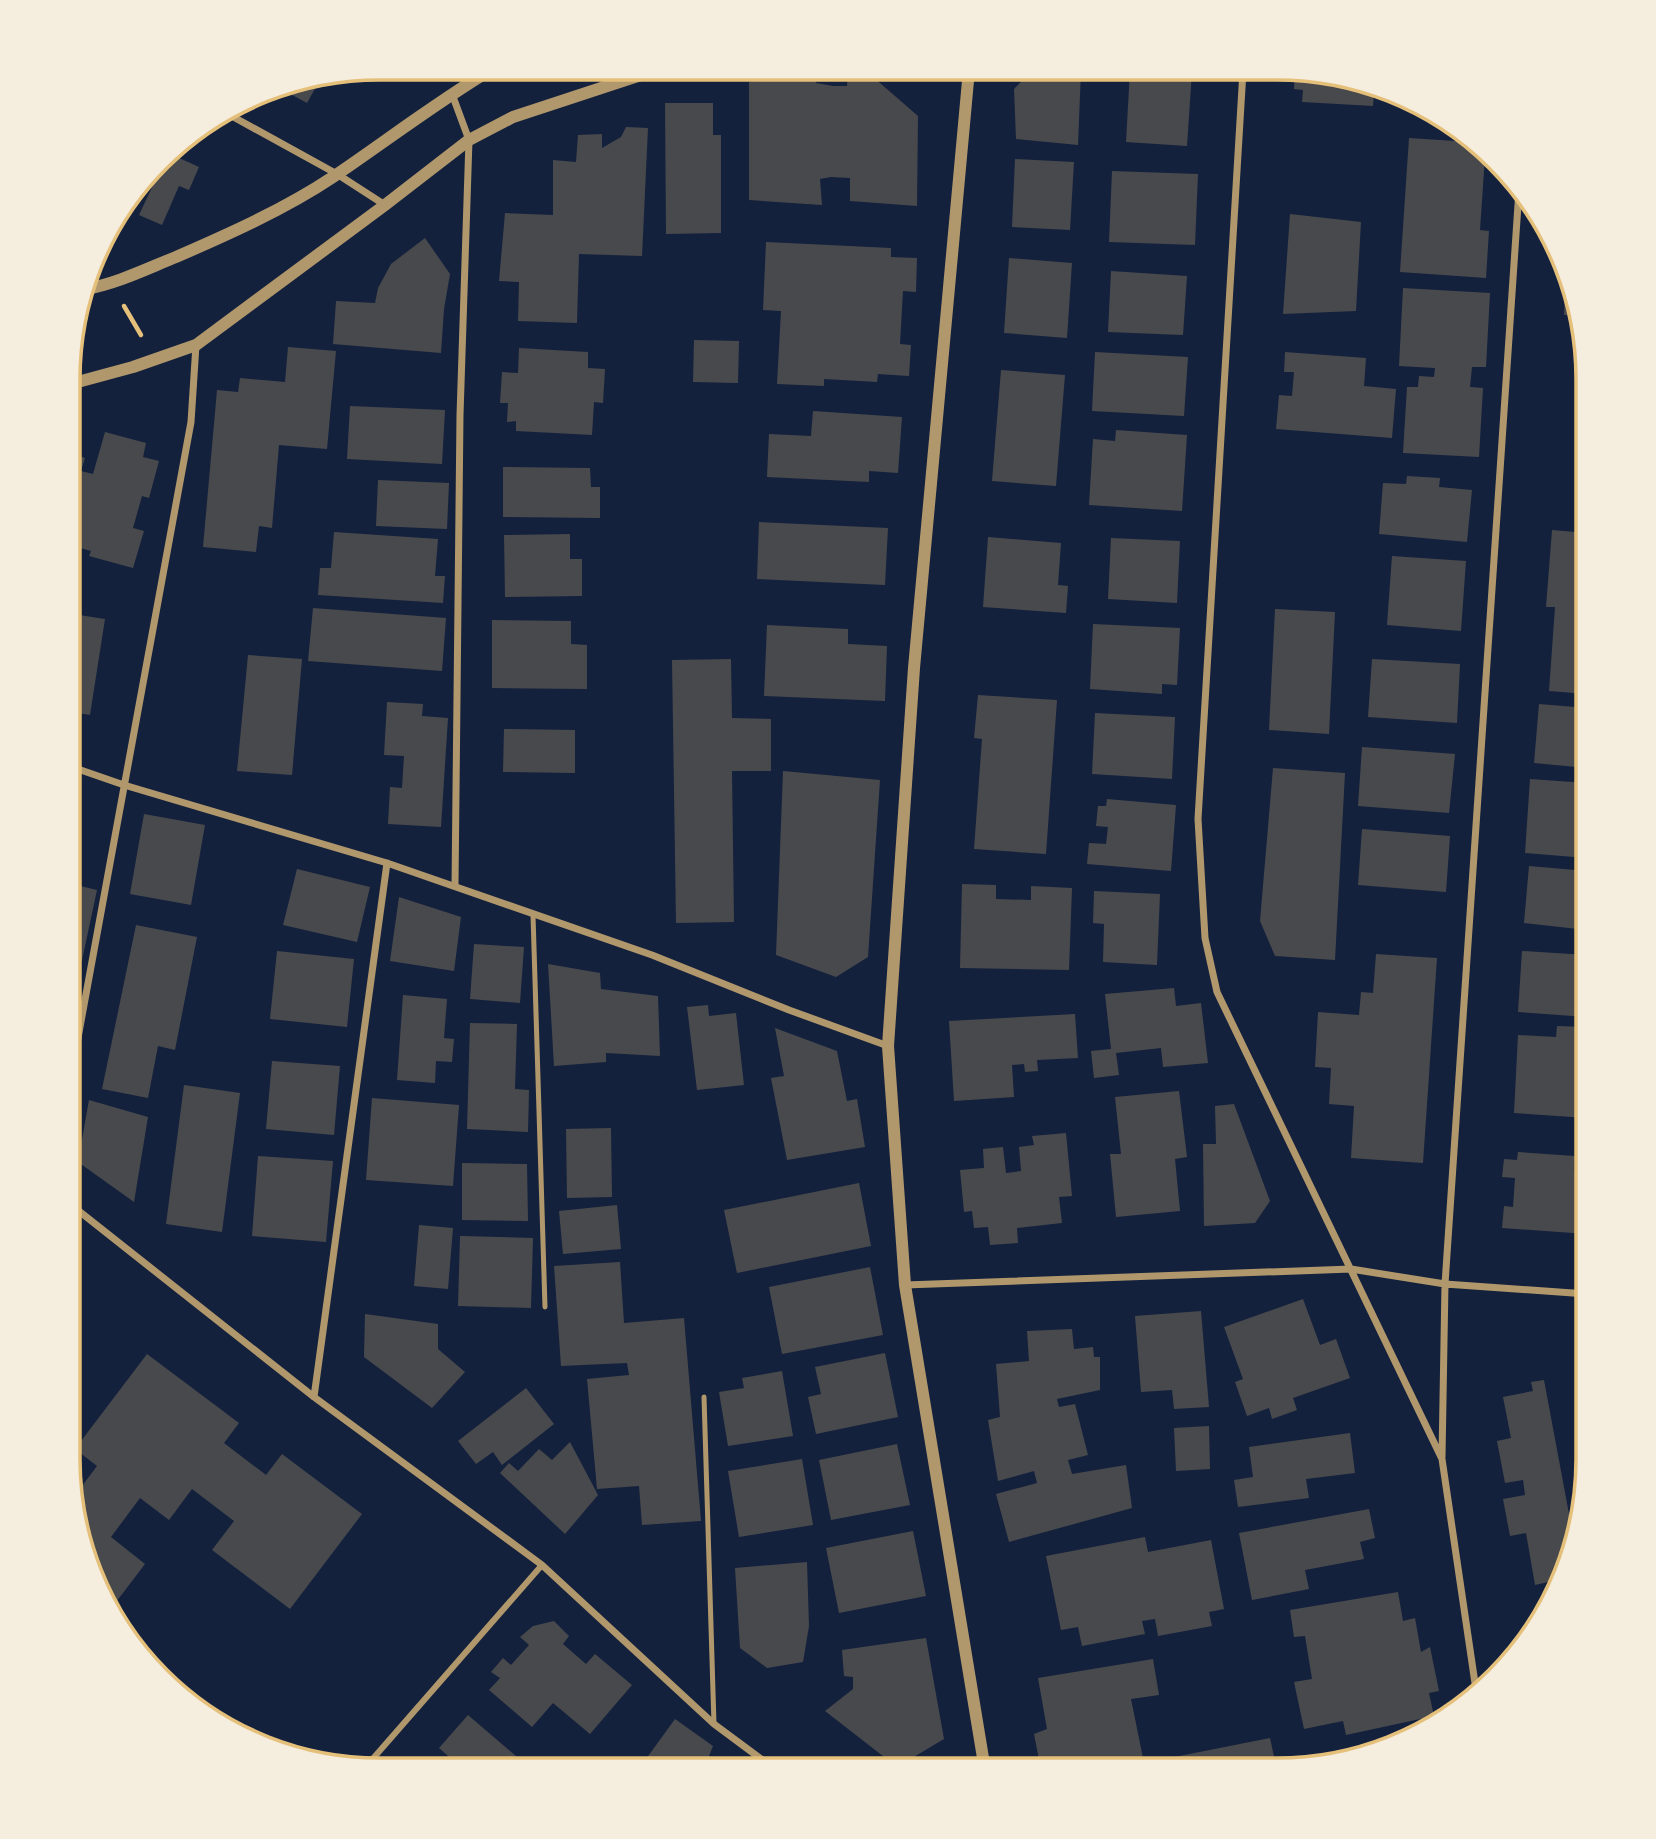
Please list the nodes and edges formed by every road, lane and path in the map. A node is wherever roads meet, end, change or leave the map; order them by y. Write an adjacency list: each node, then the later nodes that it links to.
1 (474, 80): 5 (street)
2 (626, 80): 7 (street)
3 (968, 80): 22 (street)
4 (1241, 80): 24 (street)
5 (452, 94): 7 (street); 8 (street)
6 (235, 118): 8 (street)
7 (469, 139): 10 (street); 19 (street)
8 (337, 174): 10 (street); 11 (street)
9 (1518, 203): 25 (street)
10 (385, 205): 13 (street)
11 (112, 284): 12 (street); 14 (path)
12 (95, 287)
13 (196, 345): 14 (street); 17 (street)
14 (157, 359): 15 (street)
15 (80, 381)
16 (80, 769): 17 (street)
17 (124, 785): 18 (street); 21 (street)
18 (387, 863): 19 (street); 29 (street)
19 (455, 886): 20 (street)
20 (533, 915): 22 (street); 28 (lane)
21 (80, 1027)
22 (888, 1046): 26 (street)
23 (80, 1212): 29 (street)
24 (1351, 1269): 25 (street); 26 (street); 31 (street)
25 (1445, 1284): 27 (street); 31 (street)
26 (905, 1285): 37 (street)
27 (1576, 1293)
28 (545, 1307)
29 (314, 1397): 32 (street)
30 (704, 1397): 34 (lane)
31 (1442, 1460): 33 (street)
32 (542, 1565): 34 (street); 35 (street)
33 (1475, 1683)
34 (714, 1724): 36 (street)
35 (373, 1758)
36 (760, 1758)
37 (983, 1758)

